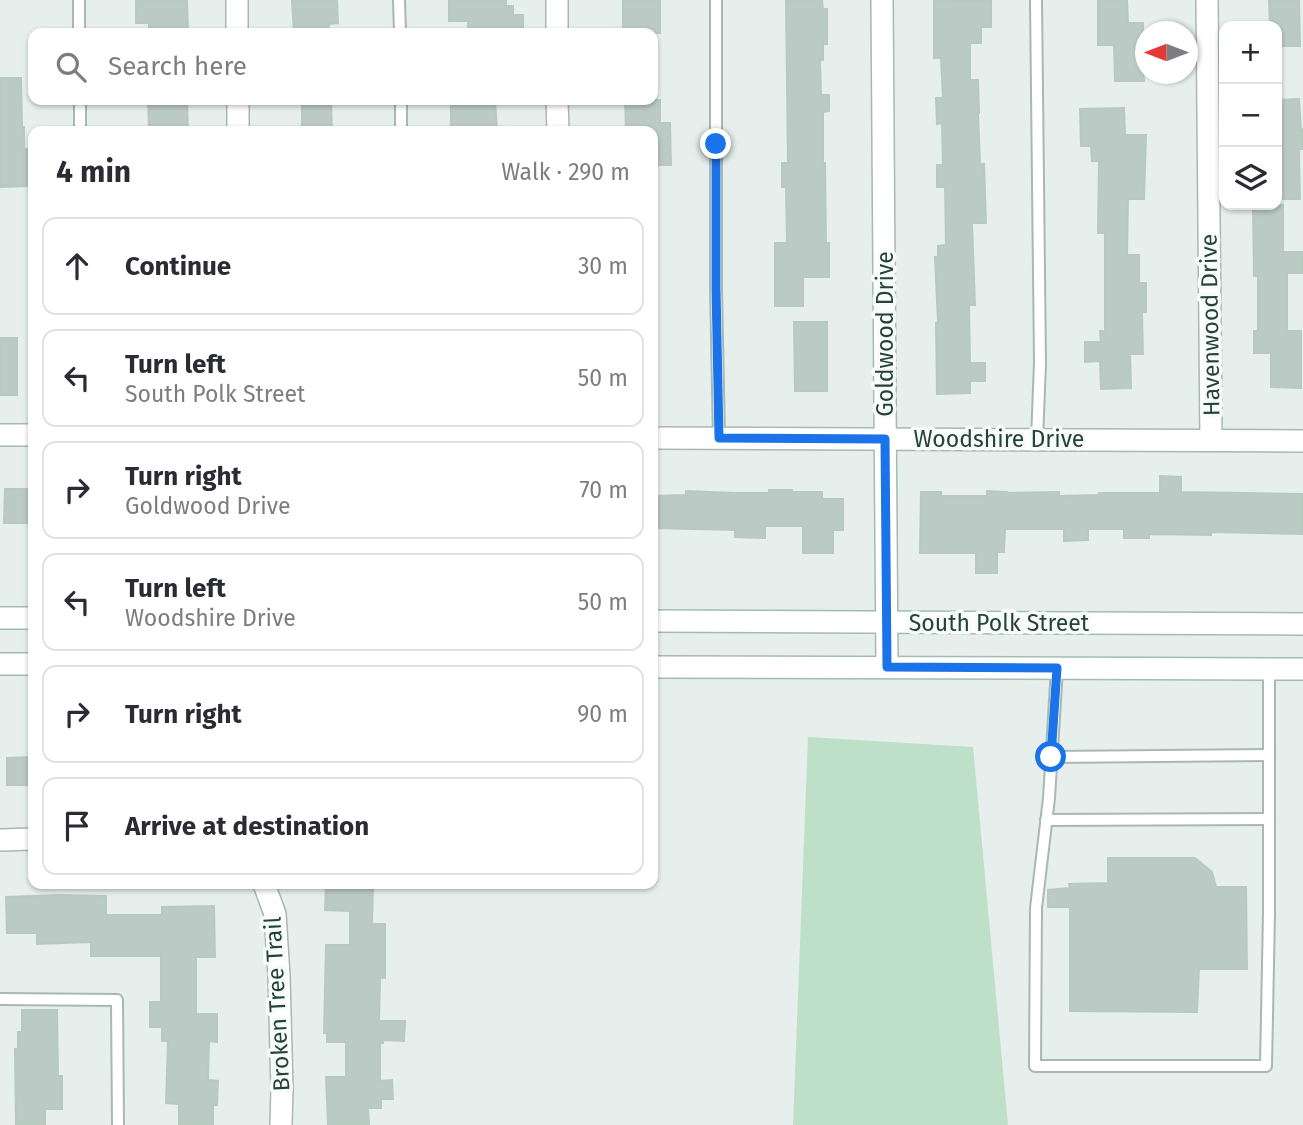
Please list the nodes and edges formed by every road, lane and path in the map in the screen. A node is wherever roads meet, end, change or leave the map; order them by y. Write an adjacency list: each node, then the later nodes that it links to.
1 (79, 0): 9 (lane)
2 (237, 0): 10 (street)
3 (399, 0): 11 (lane)
4 (556, 0): 12 (street)
5 (716, 0): 24 (lane)
6 (882, 0): 25 (street, Goldwood Drive)
7 (1036, 0): 26 (lane)
8 (1207, 0): 27 (street, Havenwood Drive)
9 (79, 28)
10 (237, 28)
11 (400, 28)
12 (557, 28)
13 (80, 105): 17 (lane)
14 (238, 105): 18 (street)
15 (401, 105): 19 (lane)
16 (558, 105): 20 (street)
17 (80, 126)
18 (238, 126)
19 (401, 126)
20 (558, 126)
21 (0, 435): 22 (street)
22 (28, 435)
23 (658, 438): 24 (street, Woodshire Drive)
24 (719, 438): 25 (street, Woodshire Drive)
25 (885, 439): 26 (street, Woodshire Drive); 32 (street, Goldwood Drive)
26 (1037, 440): 27 (street, Woodshire Drive)
27 (1211, 440): 28 (street, Woodshire Drive)
28 (1303, 441)
29 (0, 618): 30 (street)
30 (28, 618)
31 (658, 621): 32 (street, South Polk Street)
32 (886, 622): 33 (street, South Polk Street); 37 (street, Goldwood Drive)
33 (1303, 624)
34 (0, 664): 35 (street)
35 (28, 664)
36 (658, 667): 37 (street, South Polk Street)
37 (887, 667): 38 (street, South Polk Street)
38 (1057, 668): 39 (street, South Polk Street); 42 (lane)
39 (1269, 669): 40 (street, South Polk Street); 41 (lane)
40 (1303, 670)
41 (1269, 755): 42 (lane); 43 (lane)
42 (1051, 757): 44 (lane)
43 (1269, 819): 44 (lane); 44 (lane)
44 (1046, 820)
45 (0, 839): 46 (street)
46 (28, 839)
47 (266, 889): 50 (street, Broken Tree Trail)
48 (0, 999): 49 (lane)
49 (118, 1125)
50 (281, 1125)

